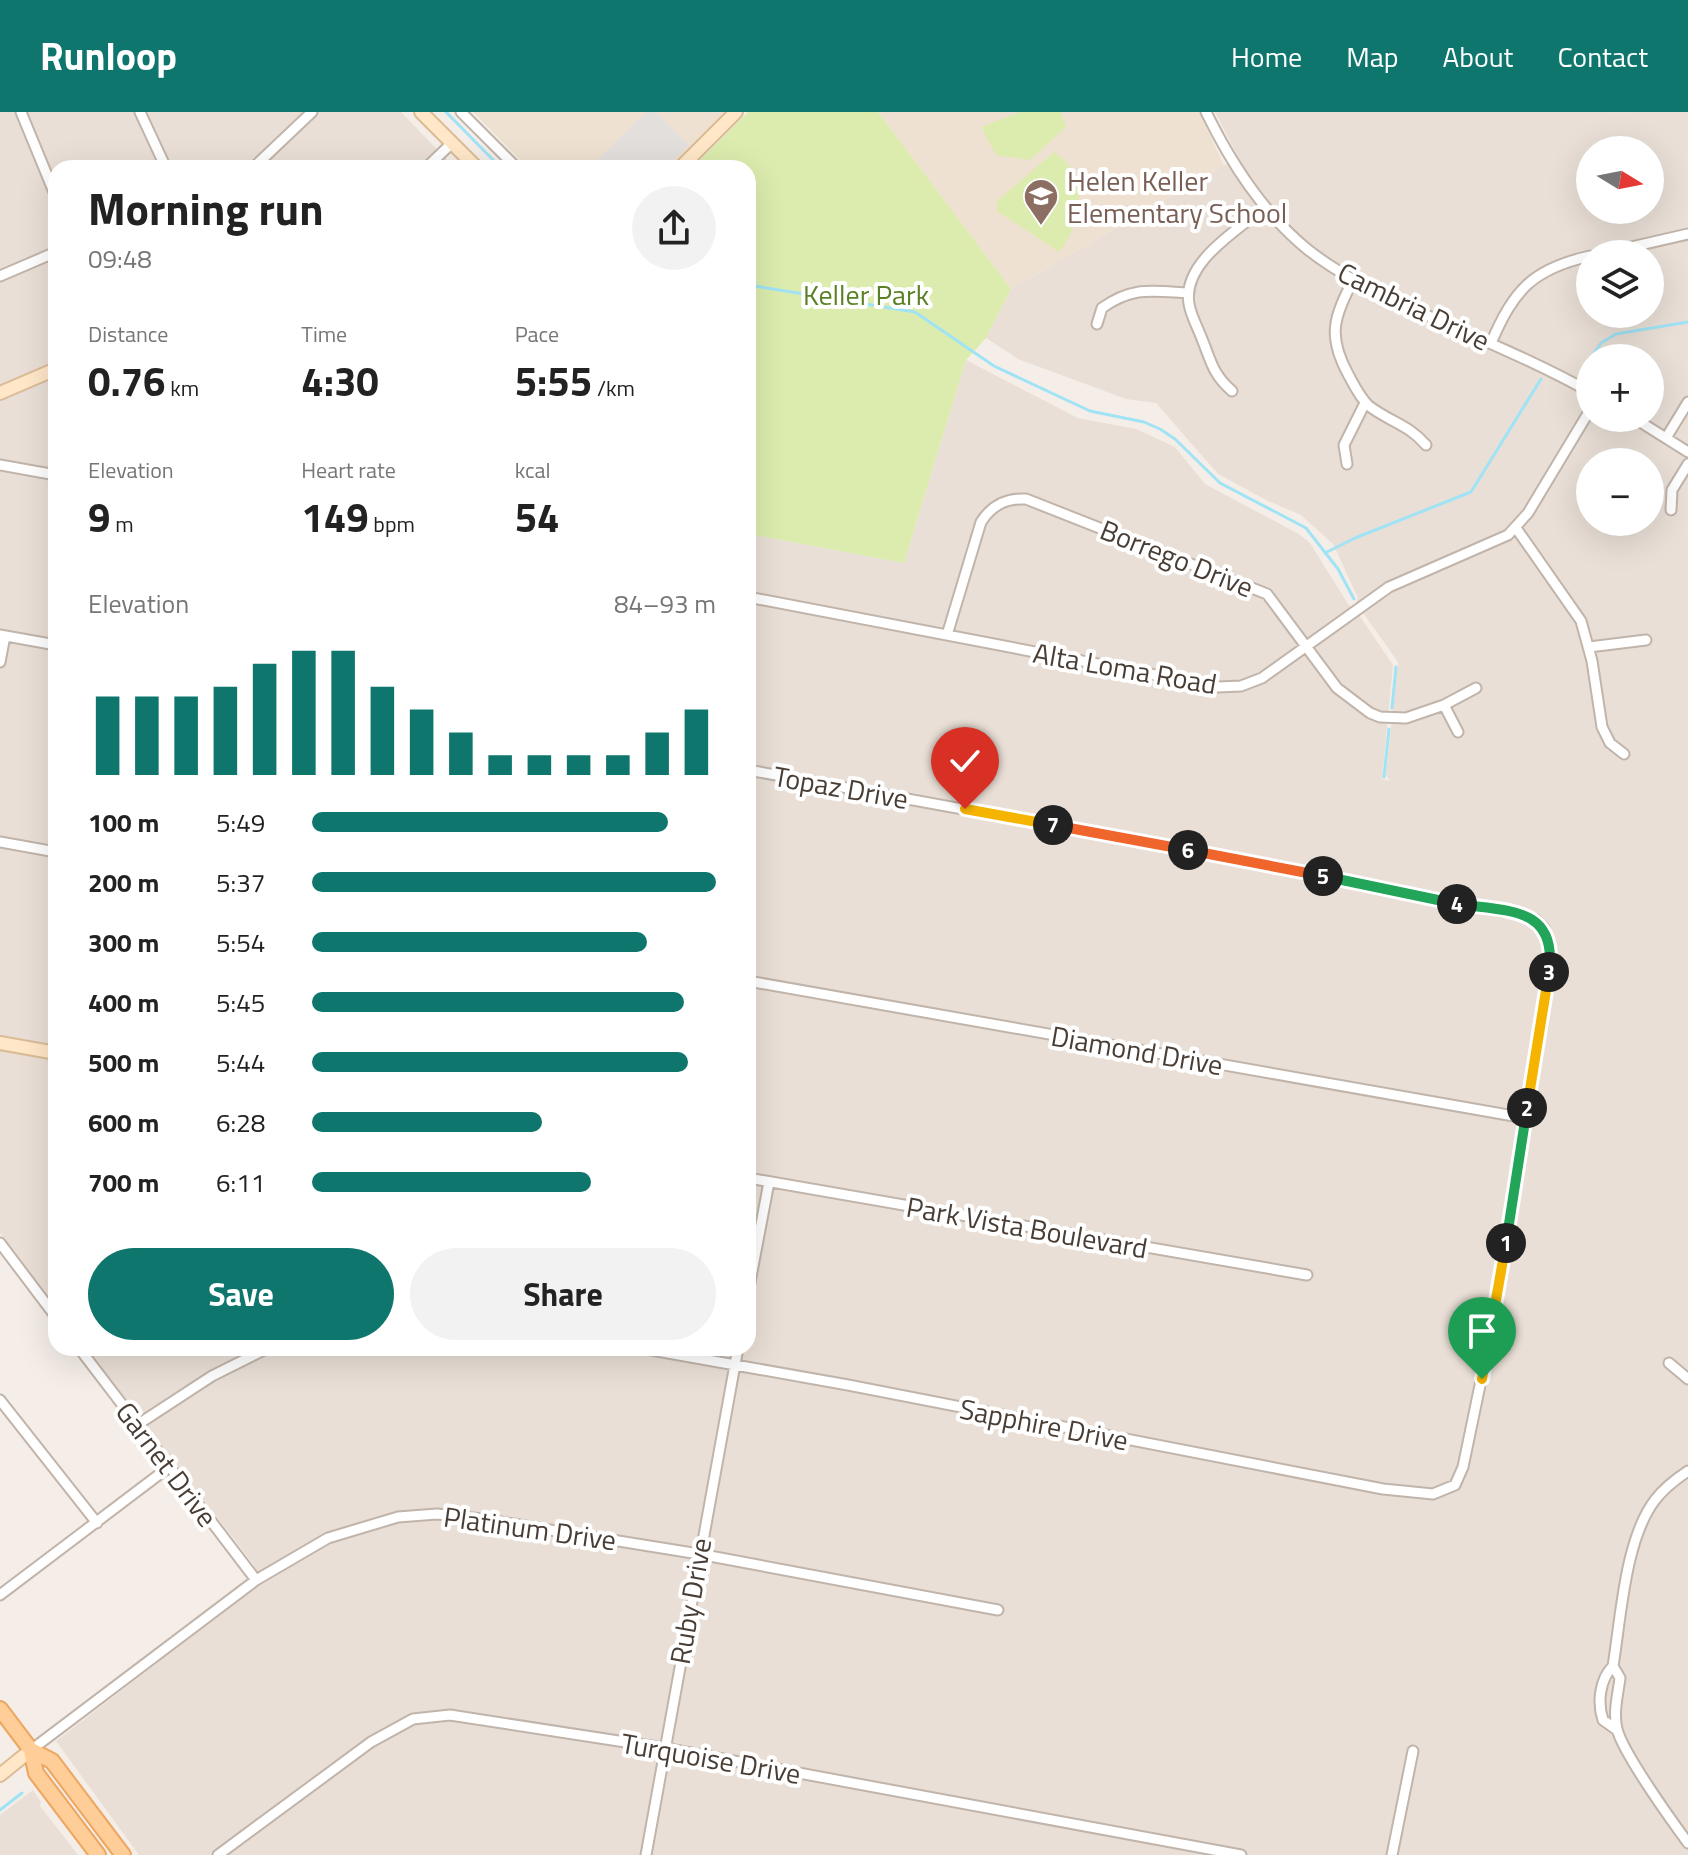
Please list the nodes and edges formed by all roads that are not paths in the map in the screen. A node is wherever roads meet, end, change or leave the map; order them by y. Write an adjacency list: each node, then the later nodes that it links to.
1 (21, 112): 15 (street)
2 (312, 112): 10 (street)
3 (421, 112): 8 (street)
4 (461, 112): 13 (street)
5 (736, 112): 14 (street)
6 (1206, 112): 16 (street, Cambria Drive)
7 (141, 114): 9 (street)
8 (452, 143): 11 (street); 12 (street)
9 (162, 160)
10 (261, 160)
11 (434, 160)
12 (469, 160)
13 (509, 160)
14 (688, 160)
15 (48, 178)
16 (1265, 207): 22 (street, Cambria Drive); 23 (street)
17 (1688, 234): 18 (street)
18 (1664, 242)
19 (48, 255): 21 (street)
20 (1576, 260): 25 (street)
21 (0, 276)
22 (1353, 280): 25 (street, Cambria Drive); 31 (street)
23 (1188, 293): 24 (street); 28 (street)
24 (1097, 324)
25 (1491, 343): 27 (street, Cambria Drive)
26 (48, 372): 29 (street)
27 (1576, 384)
28 (1232, 391)
29 (0, 393)
30 (1688, 402): 34 (street)
31 (1365, 403): 35 (street); 37 (street)
32 (1577, 432): 42 (street, Alta Loma Road)
33 (1656, 432): 34 (street)
34 (1666, 438): 36 (street)
35 (1426, 445)
36 (1688, 452)
37 (1347, 464)
38 (1688, 464): 41 (street)
39 (0, 465): 40 (street)
40 (48, 474)
41 (1671, 510)
42 (1516, 528): 48 (street); 49 (street, Alta Loma Road)
43 (756, 599): 44 (street, Alta Loma Road)
44 (947, 635): 49 (street, Alta Loma Road); 49 (street, Borrego Drive)
45 (2, 636): 47 (street); 50 (street)
46 (1646, 640): 48 (street)
47 (48, 644)
48 (1589, 647): 54 (street)
49 (1305, 648): 52 (street, Borrego Drive)
50 (0, 662)
51 (1476, 688): 52 (street, Borrego Drive)
52 (1444, 705): 53 (street)
53 (1458, 732)
54 (1624, 754)
55 (756, 771): 61 (street, Topaz Drive)
56 (0, 842): 57 (street)
57 (48, 851)
58 (756, 982): 61 (street, Diamond Drive)
59 (0, 1043): 60 (street)
60 (48, 1052)
61 (1525, 1118): 73 (street, Sapphire Drive)
62 (756, 1180): 63 (street, Park Vista Boulevard)
63 (769, 1182): 65 (street); 66 (street, Park Vista Boulevard)
64 (0, 1243): 67 (street)
65 (756, 1251)
66 (1307, 1275)
67 (48, 1306)
68 (85, 1356): 76 (street, Garnet Drive)
69 (252, 1356): 76 (street)
70 (684, 1356): 73 (street, Sapphire Drive)
71 (736, 1356): 73 (street, Ruby Drive)
72 (1669, 1363): 74 (street)
73 (734, 1365): 80 (street, Ruby Drive)
74 (1688, 1379)
75 (0, 1400): 79 (street)
76 (137, 1425): 77 (street, Garnet Drive)
77 (169, 1467): 79 (street); 81 (street, Garnet Drive)
78 (1688, 1471): 84 (street)
79 (97, 1523): 82 (street)
80 (699, 1554): 81 (street, Platinum Drive); 83 (street, Platinum Drive); 87 (street, Ruby Drive)
81 (256, 1580): 88 (street, Platinum Drive)
82 (0, 1595)
83 (998, 1610)
84 (1613, 1666): 86 (street); 86 (street)
85 (0, 1709): 88 (main road)
86 (1617, 1730): 91 (street)
87 (664, 1748): 94 (street, Turquoise Drive); 95 (street, Ruby Drive); 96 (street, Turquoise Drive)
88 (31, 1750): 90 (street); 92 (main road); 93 (main road)
89 (1413, 1751): 97 (street)
90 (0, 1775)
91 (1688, 1843)
92 (98, 1855)
93 (123, 1855)
94 (218, 1855)
95 (646, 1855)
96 (1241, 1855)
97 (1392, 1855)

